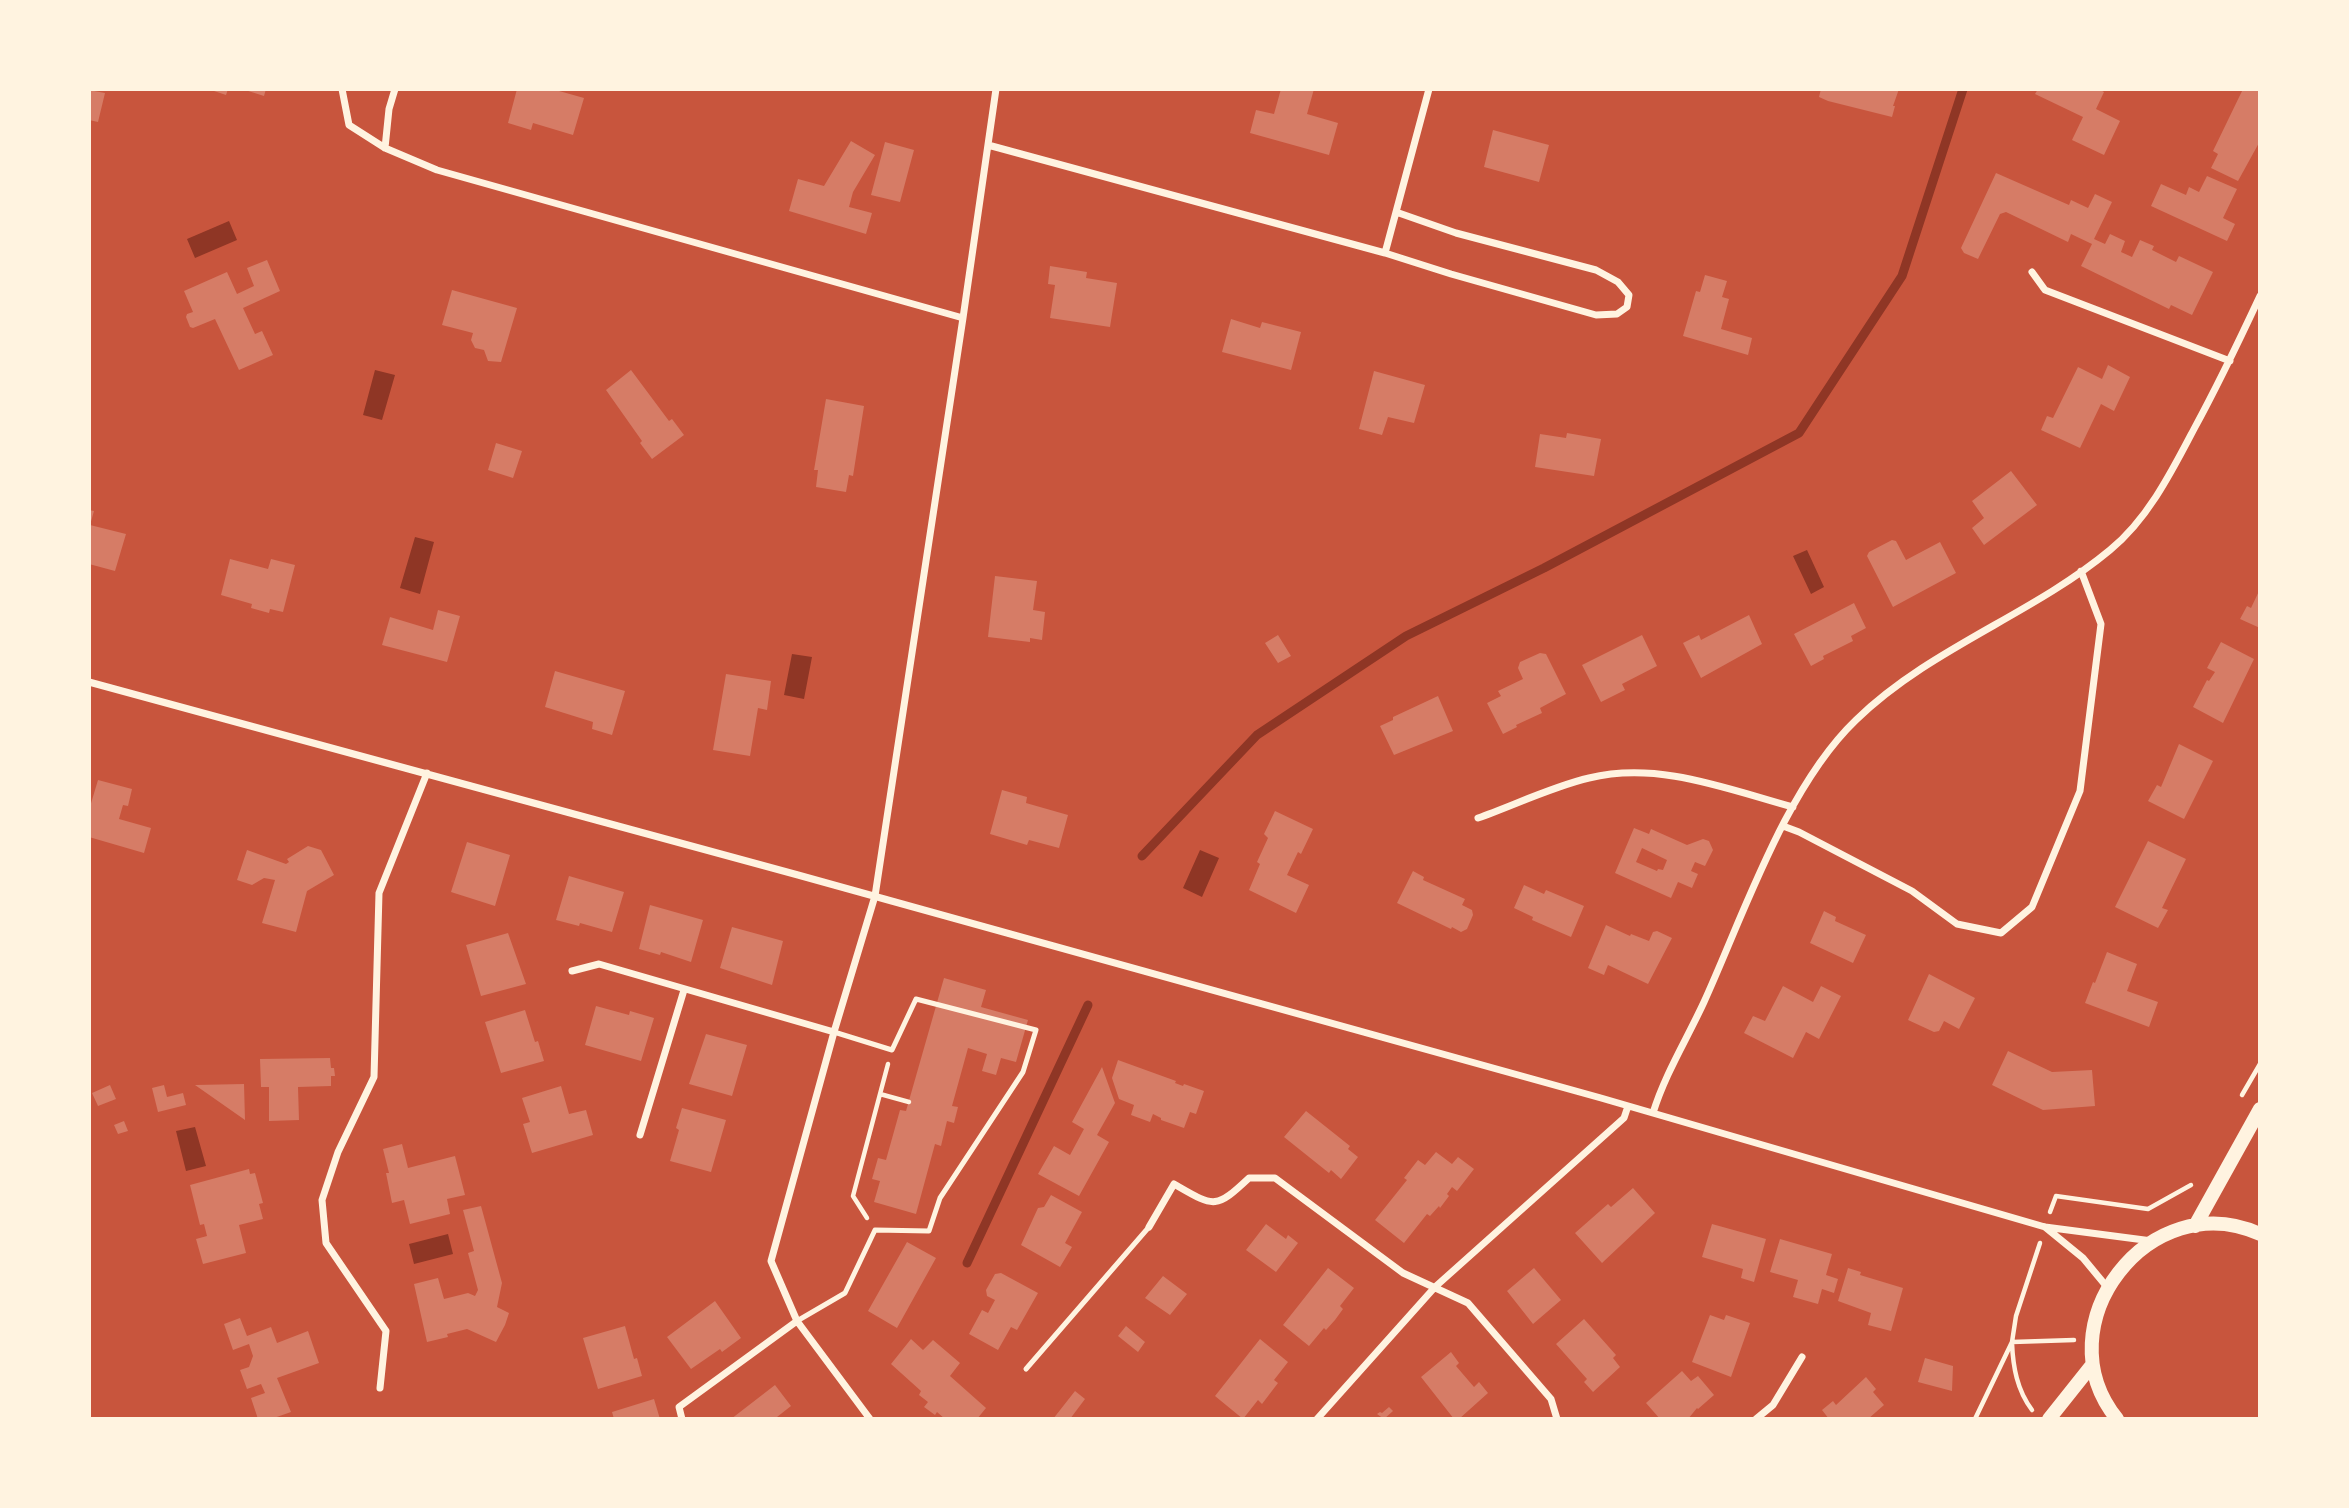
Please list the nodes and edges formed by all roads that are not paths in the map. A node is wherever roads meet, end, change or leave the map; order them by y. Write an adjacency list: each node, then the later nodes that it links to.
1 (342, 89): 6 (street)
2 (395, 89): 6 (street)
3 (996, 89): 5 (street)
4 (1429, 89): 7 (street)
5 (988, 145): 8 (street); 11 (street)
6 (384, 148): 11 (street)
7 (1396, 212): 8 (street); 8 (street)
8 (1385, 253)
9 (2032, 272): 12 (street)
10 (2260, 296): 12 (street)
11 (963, 318): 19 (street)
12 (2230, 361): 13 (street)
13 (2081, 571): 16 (street); 18 (street)
14 (89, 681): 15 (street)
15 (427, 773): 19 (street); 38 (street)
16 (1793, 807): 17 (street); 18 (street)
17 (1478, 818)
18 (1783, 826): 25 (street)
19 (874, 896): 22 (street); 23 (street)
20 (572, 971): 21 (street)
21 (684, 990): 22 (street); 26 (street)
22 (834, 1032): 34 (street); 34 (lane)
23 (1628, 1106): 25 (street); 32 (street)
24 (2260, 1109): 27 (main road)
25 (1653, 1113): 29 (street)
26 (640, 1135)
27 (2195, 1226): 30 (main road); 31 (main road)
28 (1149, 1227): 32 (street); 37 (lane)
29 (2045, 1227): 31 (street); 33 (street)
30 (2260, 1234)
31 (2153, 1241): 33 (main road)
32 (1435, 1287): 42 (street); 43 (street)
33 (2107, 1287): 36 (main road)
34 (797, 1321): 40 (street); 41 (street)
35 (1802, 1357): 44 (street)
36 (2092, 1365): 39 (main road); 45 (main road)
37 (1026, 1370)
38 (380, 1388)
39 (2043, 1418)
40 (682, 1419)
41 (870, 1419)
42 (1317, 1419)
43 (1557, 1419)
44 (1756, 1419)
45 (2117, 1419)

